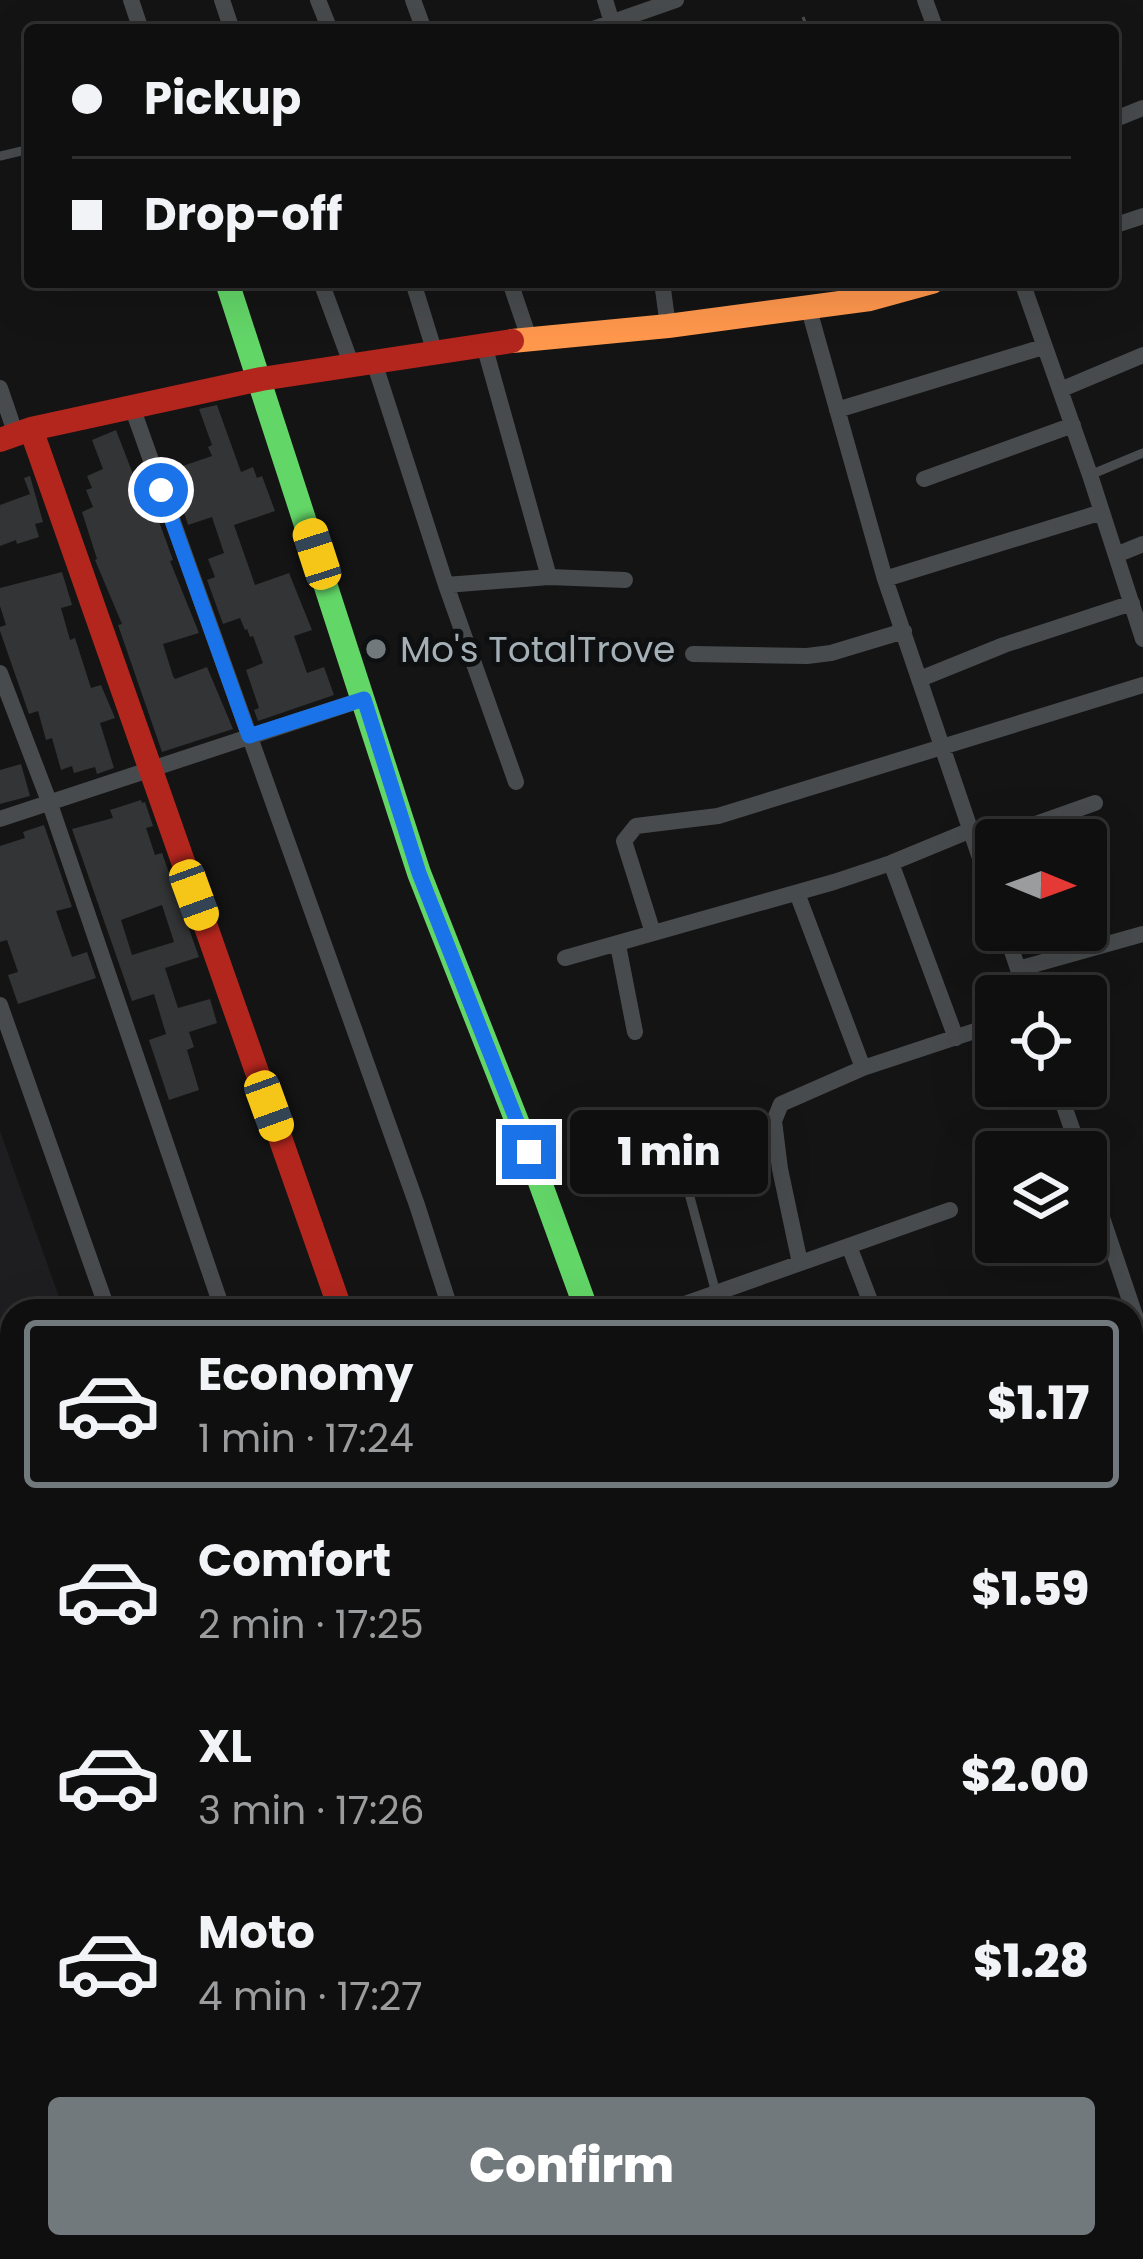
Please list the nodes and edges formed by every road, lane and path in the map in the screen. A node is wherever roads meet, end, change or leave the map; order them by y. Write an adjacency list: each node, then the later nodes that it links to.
1 (676, 0): 3 (street)
2 (803, 16): 4 (path)
3 (618, 24)
4 (806, 24)
5 (229, 288): 20 (street)
6 (324, 288): 19 (street)
7 (415, 288): 17 (street)
8 (512, 288): 14 (street)
9 (663, 288): 13 (street)
10 (910, 288): 12 (street)
11 (1024, 288): 16 (street)
12 (808, 306): 13 (street); 24 (street)
13 (668, 326): 14 (street)
14 (529, 338): 15 (street)
15 (484, 346): 17 (street); 33 (street)
16 (1043, 347): 22 (street); 24 (street)
17 (435, 353): 19 (street)
18 (1143, 356): 22 (street)
19 (363, 364): 20 (street); 36 (street)
20 (261, 380): 23 (street); 44 (street)
21 (0, 388): 26 (street)
22 (1060, 390): 25 (street)
23 (132, 407): 26 (street); 45 (street)
24 (837, 410): 34 (street)
25 (1072, 425): 28 (street); 29 (street)
26 (16, 435): 47 (street)
27 (1143, 453): 28 (lane)
28 (1090, 475): 30 (street)
29 (924, 479)
30 (1102, 512): 32 (street); 34 (street)
31 (1143, 544): 32 (street)
32 (1116, 555): 37 (street)
33 (548, 577): 35 (street); 36 (street)
34 (886, 579): 38 (street)
35 (625, 580)
36 (446, 585): 48 (street)
37 (1132, 603): 39 (street); 42 (street)
38 (904, 631): 40 (street); 42 (street)
39 (1143, 639)
40 (693, 655)
41 (0, 674): 50 (street)
42 (920, 679): 46 (street)
43 (1143, 685): 46 (street)
44 (364, 699): 45 (street); 78 (street)
45 (249, 736): 47 (street); 77 (street)
46 (942, 746): 52 (street); 56 (street)
47 (149, 769): 50 (street); 76 (street)
48 (516, 782)
49 (1095, 803): 52 (street)
50 (50, 804): 51 (street); 75 (street)
51 (0, 819)
52 (973, 838): 53 (street); 54 (street)
53 (975, 844)
54 (891, 863): 55 (street); 66 (street)
55 (797, 893): 56 (street); 67 (street)
56 (653, 933): 58 (street)
57 (1143, 934): 61 (street)
58 (618, 945): 60 (street); 65 (street)
59 (1012, 951): 61 (street)
60 (565, 958)
61 (1018, 969): 62 (street)
62 (1020, 975)
63 (0, 1005): 74 (street)
64 (975, 1031): 66 (street)
65 (635, 1032)
66 (956, 1038): 67 (street)
67 (863, 1068): 72 (street)
68 (687, 1186): 73 (lane)
69 (950, 1210): 71 (street)
70 (1107, 1232): 81 (street)
71 (849, 1246): 72 (street); 80 (street)
72 (800, 1263): 73 (street)
73 (716, 1293): 79 (street)
74 (104, 1299)
75 (219, 1299)
76 (337, 1299)
77 (448, 1299)
78 (583, 1299)
79 (699, 1299)
80 (869, 1299)
81 (1130, 1299)

